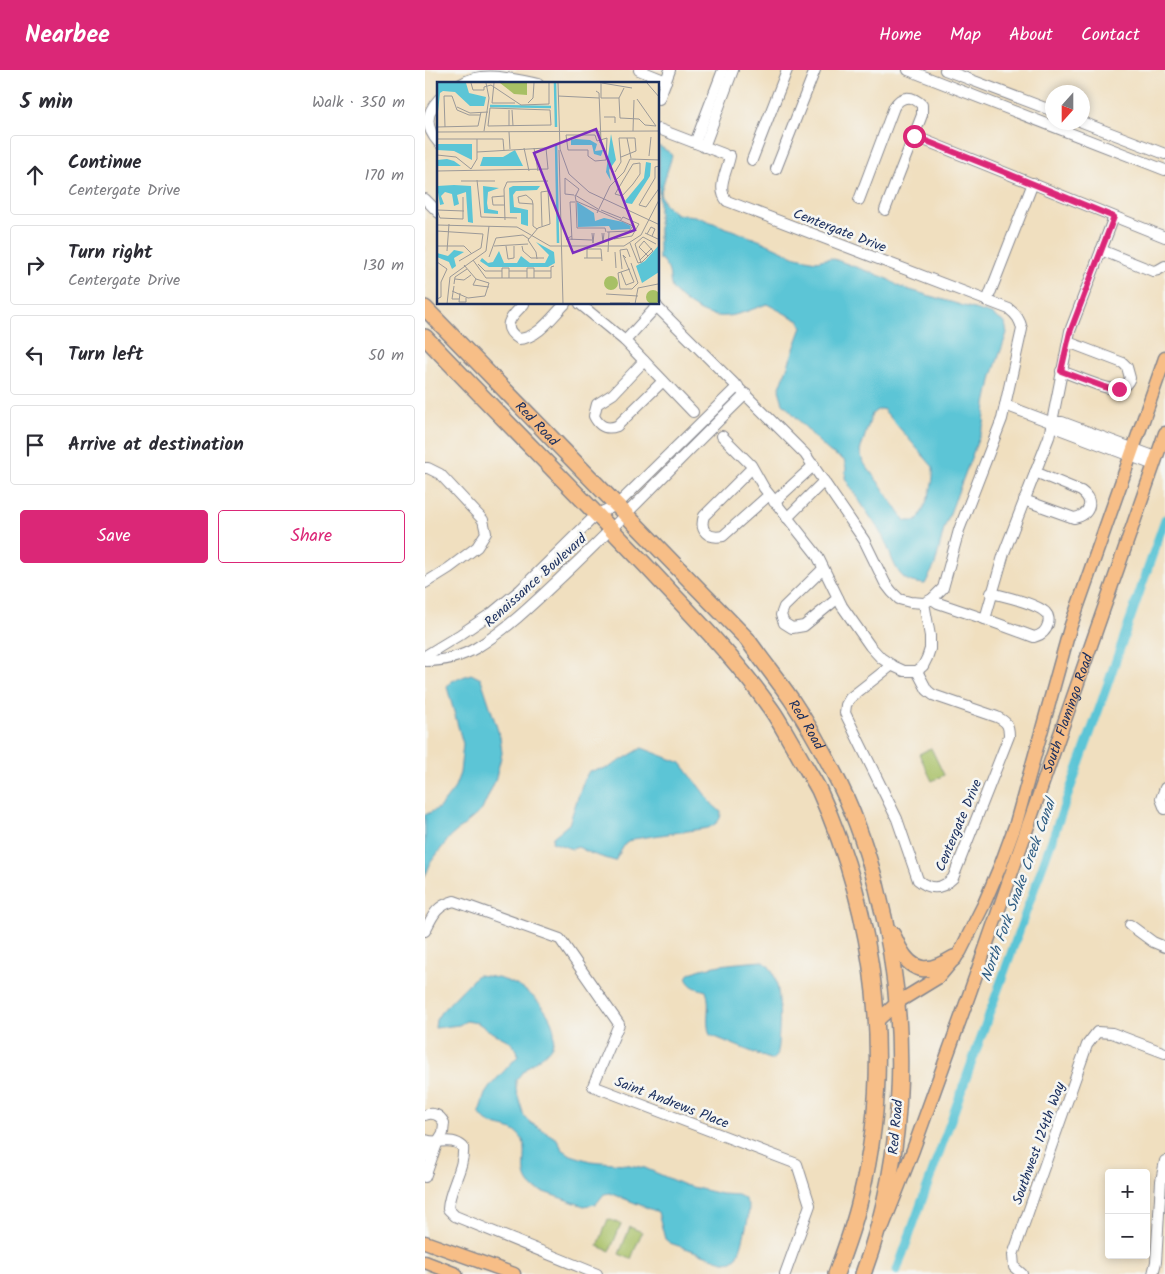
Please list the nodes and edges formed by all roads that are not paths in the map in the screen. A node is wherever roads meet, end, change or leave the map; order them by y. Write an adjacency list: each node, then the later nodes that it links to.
1 (461, 70): 11 (street)
2 (639, 70): 10 (street)
3 (670, 70): 10 (street)
4 (723, 70): 14 (street)
5 (733, 70): 14 (street)
6 (787, 70): 23 (street)
7 (815, 70): 24 (street)
8 (908, 70): 25 (street)
9 (945, 70): 16 (street)
10 (666, 81): 13 (street)
11 (463, 82): 12 (street)
12 (526, 82)
13 (660, 97)
14 (718, 97): 21 (street)
15 (437, 101): 20 (street)
16 (1045, 108)
17 (1090, 125): 22 (street)
18 (660, 129): 21 (street, Centergate Drive)
19 (914, 136): 26 (street); 28 (street); 29 (street)
20 (437, 141)
21 (699, 145): 35 (street, Centergate Drive)
22 (1165, 154)
23 (752, 160)
24 (777, 169)
25 (1165, 170)
26 (1033, 183): 31 (street); 35 (street)
27 (425, 199): 30 (street)
28 (859, 200)
29 (885, 210)
30 (437, 211)
31 (1114, 217): 32 (street); 33 (street)
32 (1165, 237)
33 (1101, 250): 34 (street); 43 (street)
34 (1165, 266)
35 (987, 301): 50 (street, Centergate Drive)
36 (523, 305): 37 (street)
37 (564, 305)
38 (581, 305): 42 (street)
39 (655, 305): 42 (street); 48 (street)
40 (425, 308): 64 (highway, Red Road)
41 (425, 337): 65 (highway, Red Road)
42 (625, 341): 45 (street)
43 (1068, 342): 46 (street); 46 (street)
44 (1165, 358): 55 (main road, South Flamingo Road)
45 (644, 361): 47 (street); 47 (street)
46 (1061, 371): 52 (street)
47 (663, 381): 51 (street)
48 (739, 386): 49 (street); 64 (street)
49 (746, 394): 57 (street); 64 (street)
50 (1005, 405): 52 (street); 72 (street, Centergate Drive)
51 (693, 412)
52 (1050, 422): 55 (street); 60 (street)
53 (1165, 433): 56 (main road, South Flamingo Road)
54 (722, 436): 59 (street)
55 (1131, 452): 56 (street); 84 (main road, South Flamingo Road)
56 (1155, 461): 95 (main road, South Flamingo Road)
57 (814, 465): 61 (street); 62 (street)
58 (426, 468): 69 (street)
59 (752, 468): 62 (street); 62 (street)
60 (1035, 472): 63 (street); 63 (street)
61 (824, 481): 66 (street); 72 (street)
62 (772, 498): 66 (street)
63 (1025, 500): 70 (street)
64 (622, 509): 65 (street, Renaissance Boulevard); 67 (street, Renaissance Boulevard); 80 (highway, Red Road)
65 (597, 514): 67 (highway, Red Road); 74 (street, Renaissance Boulevard)
66 (787, 518): 68 (street)
67 (612, 529): 75 (street, Renaissance Boulevard); 86 (highway, Red Road)
68 (823, 569): 71 (street); 71 (street)
69 (425, 583)
70 (991, 594): 73 (street); 73 (street)
71 (838, 598): 76 (street)
72 (928, 601): 73 (street); 77 (street)
73 (985, 619)
74 (425, 656)
75 (425, 661)
76 (892, 665): 77 (street); 77 (street, Centergate Drive)
77 (917, 671)
78 (1165, 788): 79 (street)
79 (1165, 809)
80 (886, 925): 84 (highway); 85 (highway, Red Road)
81 (1130, 925): 83 (street)
82 (425, 931): 99 (street, Saint Andrews Place)
83 (1165, 947)
84 (954, 958): 85 (main road, South Flamingo Road)
85 (898, 1002): 86 (main road, South Flamingo Road); 95 (highway, Red Road)
86 (877, 1021): 100 (highway, Red Road)
87 (1165, 1053): 101 (street, Southwest 124th Way)
88 (425, 1115): 89 (street)
89 (431, 1141): 90 (street); 92 (street); 98 (street)
90 (425, 1156)
91 (1165, 1161): 102 (street)
92 (425, 1177)
93 (425, 1242): 97 (main road)
94 (425, 1262): 96 (main road)
95 (864, 1272)
96 (456, 1274)
97 (514, 1274)
98 (597, 1274)
99 (785, 1274)
100 (836, 1274)
101 (1022, 1274)
102 (1153, 1274)

